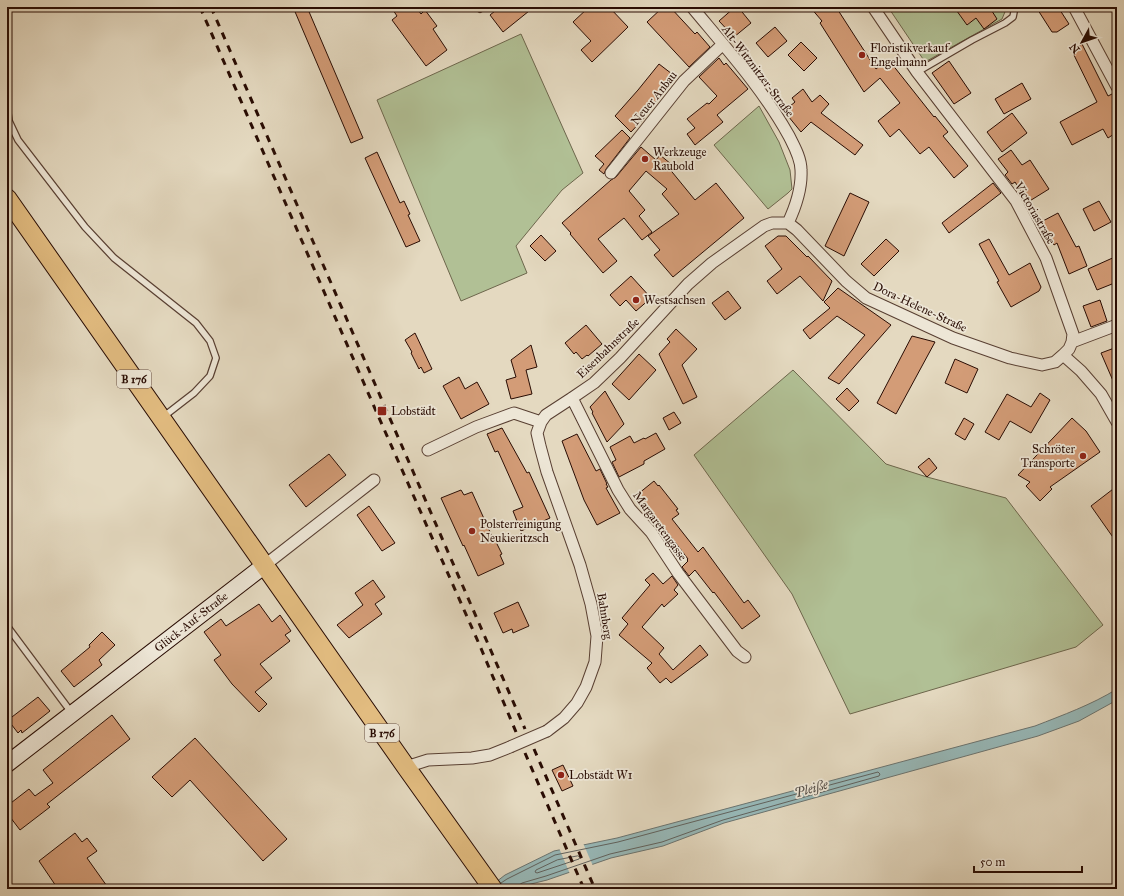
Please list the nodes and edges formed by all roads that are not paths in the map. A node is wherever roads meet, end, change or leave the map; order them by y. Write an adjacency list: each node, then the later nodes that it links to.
1 (692, 7): 6 (street, Alt-Witznitzer-Straße)
2 (873, 7): 7 (street, Victoriastraße)
3 (1015, 7): 7 (lane)
4 (1074, 7): 9 (street)
5 (7, 28): 8 (lane)
6 (723, 44): 11 (street, Neuer Anbau); 13 (street, Alt-Witznitzer-Straße)
7 (917, 72): 15 (street, Victoriastraße)
8 (7, 75)
9 (1117, 87)
10 (7, 106): 18 (lane)
11 (611, 173)
12 (7, 198): 18 (main road, B 176)
13 (788, 223): 16 (street, Dora-Helene-Straße); 17 (street, Eisenbahnstraße)
14 (1117, 324): 15 (street)
15 (1072, 342): 16 (street)
16 (1063, 355): 20 (street)
17 (572, 398): 19 (street, Eisenbahnstraße); 25 (street, Margaretengasse)
18 (161, 418): 23 (main road, B 176)
19 (541, 422): 21 (street); 28 (street, Bahnberg, bridge)
20 (1117, 422)
21 (428, 450)
22 (374, 480): 23 (street, Glück-Auf-Straße)
23 (265, 565): 26 (main road, Glück-Auf-Straße); 28 (main road, B 176)
24 (7, 626): 26 (lane)
25 (745, 657)
26 (73, 714): 27 (main road, Glück-Auf-Straße)
27 (7, 764)
28 (406, 767): 29 (main road, B 176)
29 (489, 883)

